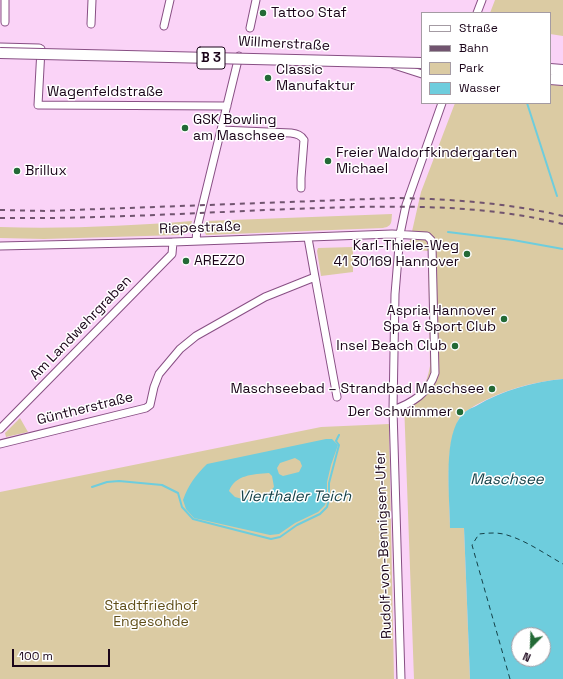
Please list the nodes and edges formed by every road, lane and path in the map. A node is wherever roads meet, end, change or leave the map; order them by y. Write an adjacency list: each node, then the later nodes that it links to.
1 (5, 0): 7 (street)
2 (92, 0): 8 (street)
3 (170, 0): 9 (street)
4 (256, 0): 10 (street)
5 (482, 0): 6 (street)
6 (477, 12)
7 (5, 22)
8 (91, 24)
9 (164, 26)
10 (250, 28)
11 (0, 48): 12 (main road, Willmerstraße)
12 (41, 49): 14 (main road, Willmerstraße); 22 (street, Wagenfeldstraße)
13 (0, 53): 17 (highway, B 3, bridge)
14 (240, 56): 16 (main road, Willmerstraße); 22 (street)
15 (0, 57): 18 (highway, B 3, bridge)
16 (390, 64): 19 (main road, Willmerstraße); 20 (street)
17 (421, 65)
18 (421, 65)
19 (421, 65)
20 (421, 74)
21 (442, 104): 25 (street, Rudolf-von-Bennigsen-Ufer)
22 (227, 106): 23 (street)
23 (221, 130): 24 (street); 27 (street)
24 (301, 188)
25 (400, 234): 26 (street, Riepestraße); 32 (street, Rudolf-von-Bennigsen-Ufer); 32 (street)
26 (308, 238): 27 (street, Riepestraße); 30 (street)
27 (196, 241): 28 (street, Riepestraße)
28 (173, 242): 29 (street, Riepestraße); 33 (street, Am Landwehrgraben)
29 (0, 246)
30 (315, 277): 31 (street); 34 (street, Güntherstraße)
31 (337, 398)
32 (393, 410): 35 (street, Rudolf-von-Bennigsen-Ufer)
33 (0, 429)
34 (0, 444)
35 (401, 679)

